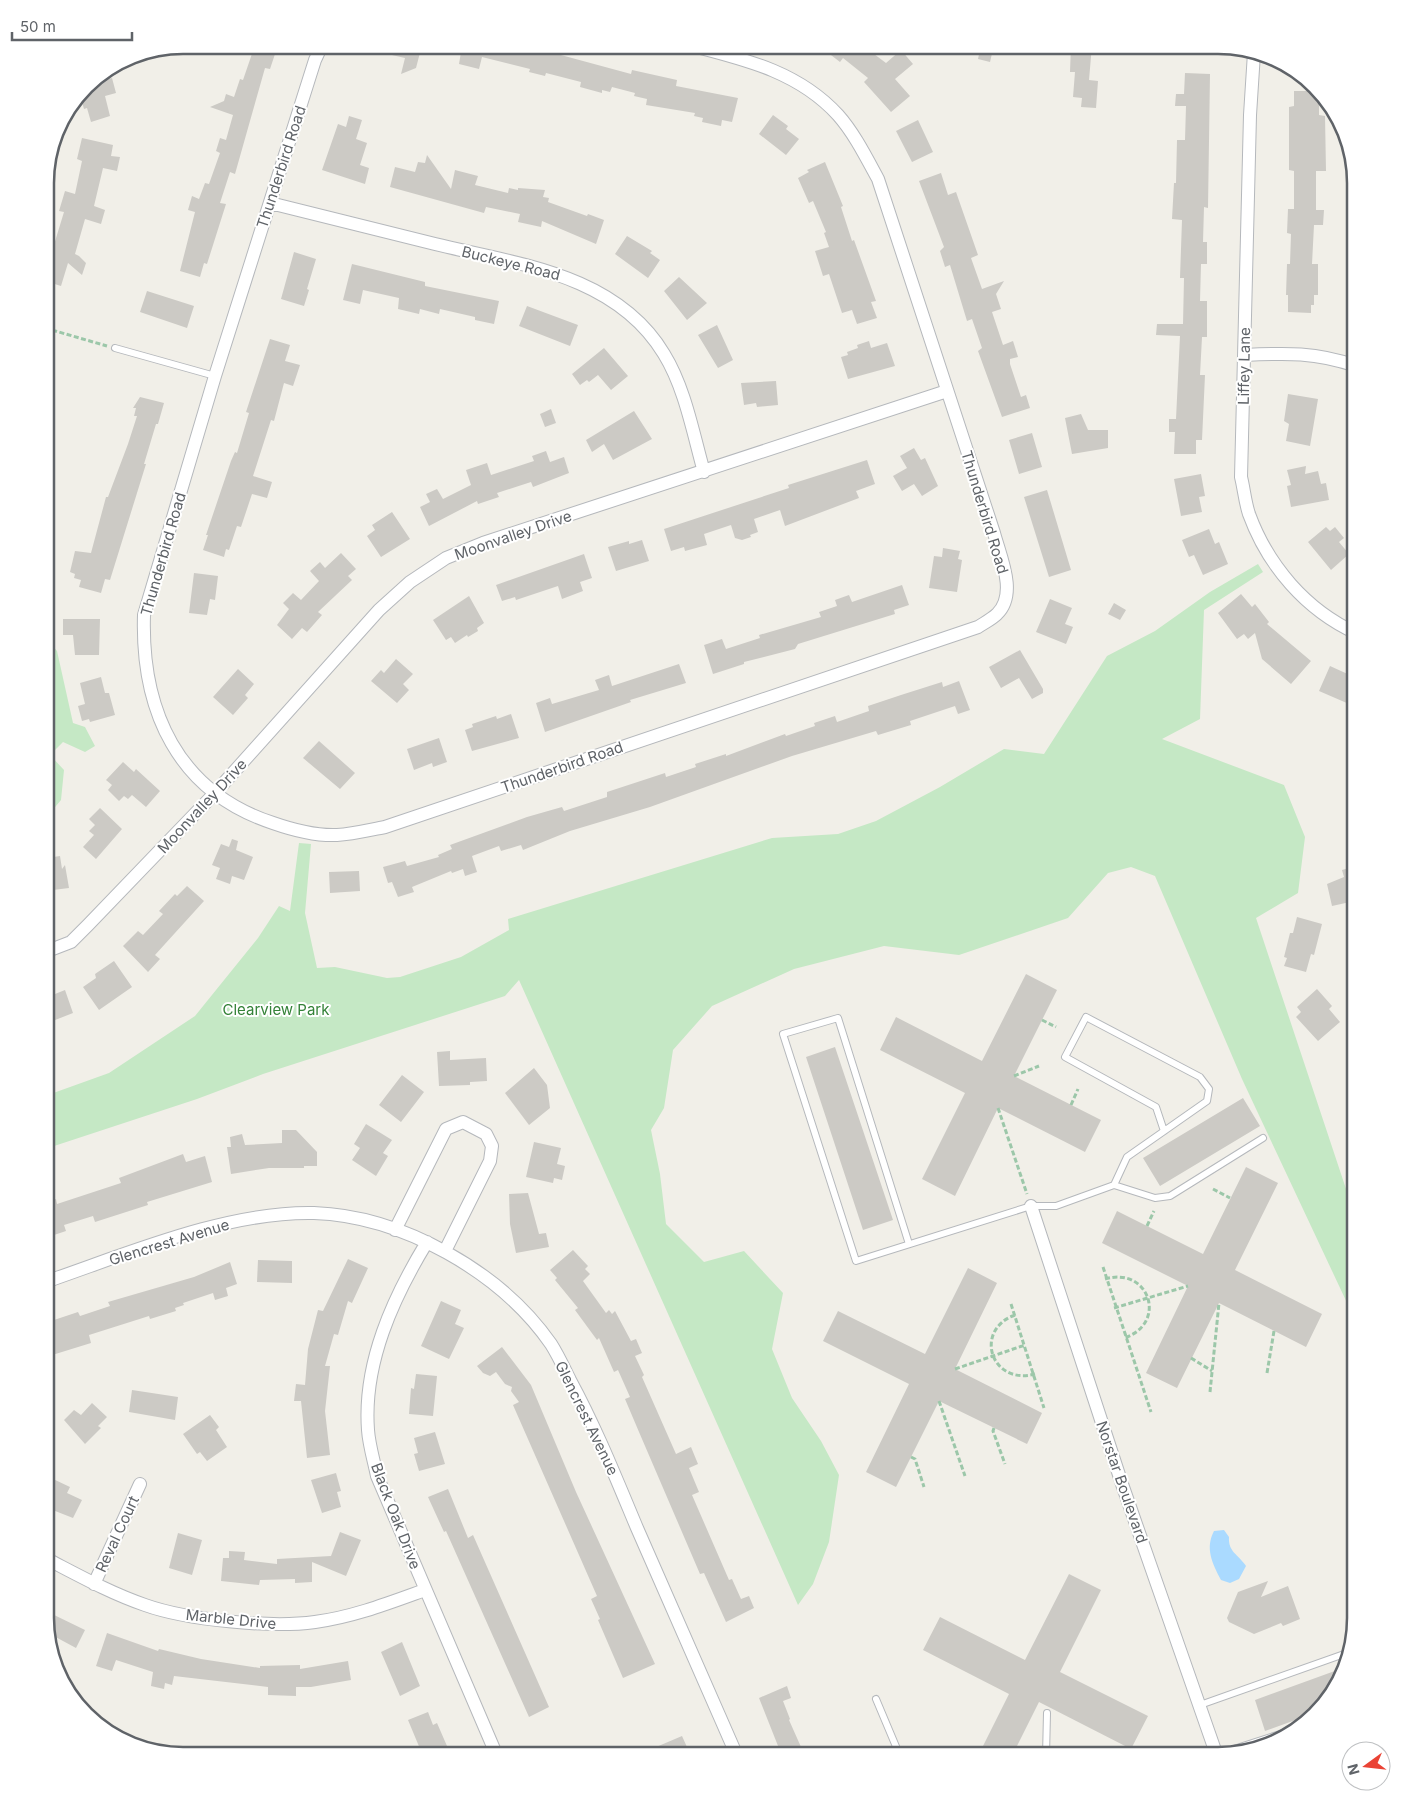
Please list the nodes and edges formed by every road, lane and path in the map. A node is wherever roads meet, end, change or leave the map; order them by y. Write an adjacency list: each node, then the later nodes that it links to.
1 (318, 54): 4 (street, Thunderbird Road)
2 (725, 54): 10 (street, Thunderbird Road)
3 (1254, 59): 7 (street, Liffey Lane)
4 (270, 203): 9 (street, Thunderbird Road); 11 (street, Buckeye Road)
5 (54, 331): 6 (path)
6 (115, 348): 9 (lane)
7 (1245, 355): 8 (street); 12 (street, Liffey Lane)
8 (1347, 363)
9 (215, 376): 13 (street, Thunderbird Road)
10 (947, 391): 11 (street, Moonvalley Drive); 13 (street, Thunderbird Road)
11 (704, 472): 13 (street, Moonvalley Drive)
12 (1347, 628)
13 (215, 793): 14 (street, Moonvalley Drive)
14 (54, 949)
15 (1042, 1020): 16 (path)
16 (1056, 1027)
17 (1039, 1066): 18 (path)
18 (1014, 1076)
19 (1078, 1089): 20 (path)
20 (1070, 1105)
21 (998, 1108): 27 (path)
22 (1164, 1131): 22 (lane); 24 (lane)
23 (1263, 1138): 24 (lane)
24 (1114, 1185): 27 (lane)
25 (1213, 1189): 26 (path)
26 (1230, 1198)
27 (1031, 1206): 32 (lane); 67 (street, Norstar Boulevard)
28 (1154, 1211): 29 (path)
29 (1147, 1226)
30 (395, 1230): 31 (street, Glencrest Avenue); 33 (street); 35 (street, Glencrest Avenue)
31 (426, 1242): 33 (street, Glencrest Avenue); 64 (street, Black Oak Drive)
32 (909, 1244): 32 (lane)
33 (445, 1251): 70 (street, Glencrest Avenue)
34 (1103, 1267): 36 (path)
35 (54, 1279)
36 (1106, 1279): 38 (path); 41 (path)
37 (1188, 1286): 38 (path)
38 (1148, 1298): 41 (path); 44 (path)
39 (1219, 1303): 49 (path)
40 (1011, 1304): 42 (path)
41 (1115, 1308): 44 (path)
42 (1015, 1315): 45 (path); 46 (path)
43 (1274, 1331): 50 (path)
44 (1125, 1338): 55 (path)
45 (1025, 1345): 46 (path); 51 (path)
46 (993, 1356): 48 (path); 51 (path)
47 (1191, 1358): 49 (path)
48 (955, 1369)
49 (1212, 1371): 52 (path)
50 (1267, 1373)
51 (1034, 1374): 54 (path)
52 (1210, 1392)
53 (939, 1401): 59 (path)
54 (1044, 1408)
55 (1151, 1412)
56 (994, 1428): 58 (path)
57 (911, 1457): 61 (path)
58 (1005, 1464)
59 (965, 1476)
60 (140, 1484): 63 (street, Reval Court)
61 (924, 1487)
62 (54, 1563): 63 (street, Marble Drive)
63 (94, 1584): 64 (street, Marble Drive)
64 (425, 1590): 69 (street, Black Oak Drive)
65 (1342, 1655): 67 (lane)
66 (876, 1699): 71 (lane)
67 (1200, 1704): 73 (street, Norstar Boulevard)
68 (1047, 1713): 72 (lane)
69 (493, 1747)
70 (733, 1747)
71 (896, 1747)
72 (1046, 1747)
73 (1213, 1747)

